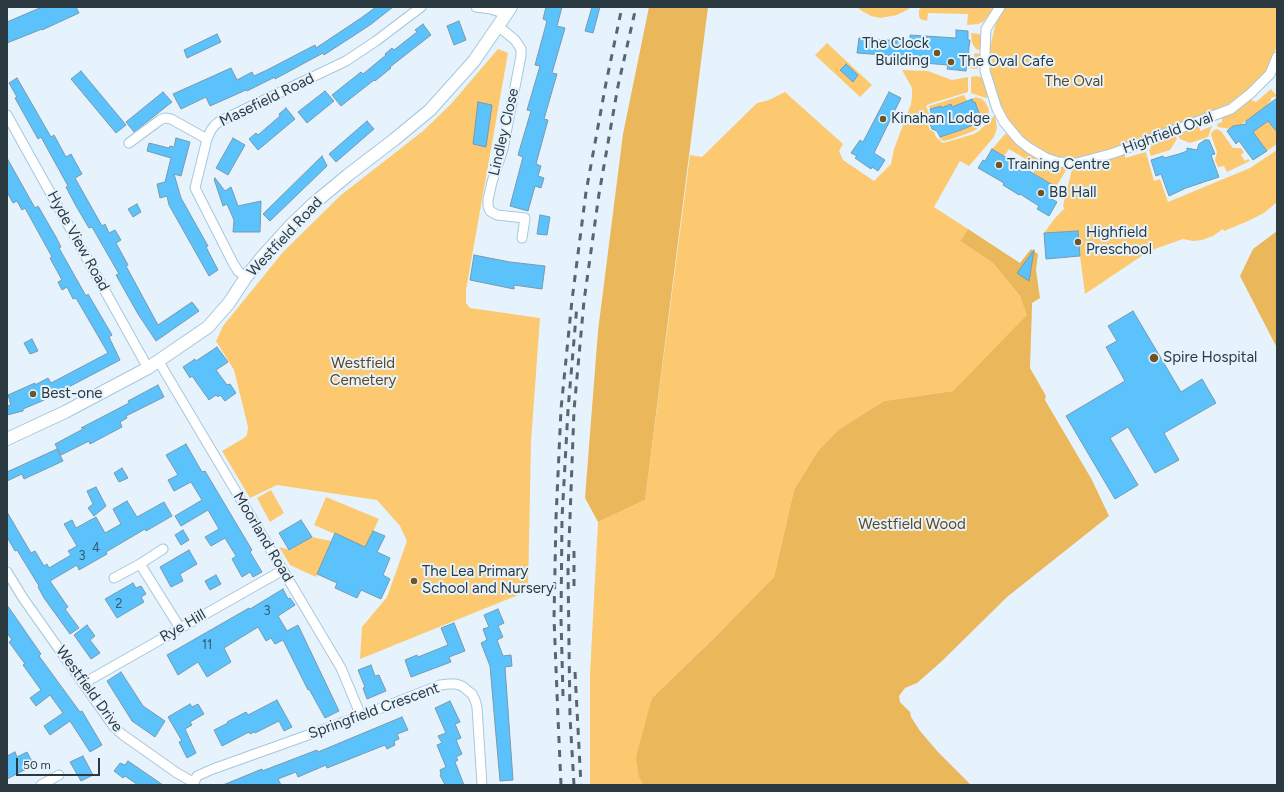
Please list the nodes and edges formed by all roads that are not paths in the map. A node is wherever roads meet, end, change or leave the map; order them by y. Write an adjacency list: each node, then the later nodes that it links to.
1 (421, 7): 7 (street, Masefield Road)
2 (476, 7): 4 (street)
3 (1000, 7): 5 (street, Highfield Oval)
4 (505, 16): 9 (street, Lindley Close); 10 (street, Westfield Road)
5 (1277, 57)
6 (7, 115): 11 (street, Hyde View Road)
7 (207, 139): 8 (street); 10 (street, Masefield Road)
8 (129, 142)
9 (522, 238)
10 (246, 277): 11 (street, Westfield Road)
11 (153, 365): 12 (street, Westfield Road); 15 (street, Moorland Road)
12 (7, 439)
13 (163, 549): 14 (street)
14 (140, 564): 17 (street); 18 (street)
15 (283, 570): 18 (street, Rye Hill); 20 (street, Moorland Road)
16 (7, 572): 19 (street, Westfield Drive)
17 (114, 578)
18 (180, 628): 19 (street, Rye Hill)
19 (84, 683): 22 (street, Westfield Drive)
20 (361, 716): 22 (street, Springfield Crescent); 24 (street, Springfield Crescent)
21 (59, 775): 23 (street)
22 (193, 784)
23 (41, 785)
24 (482, 785)

